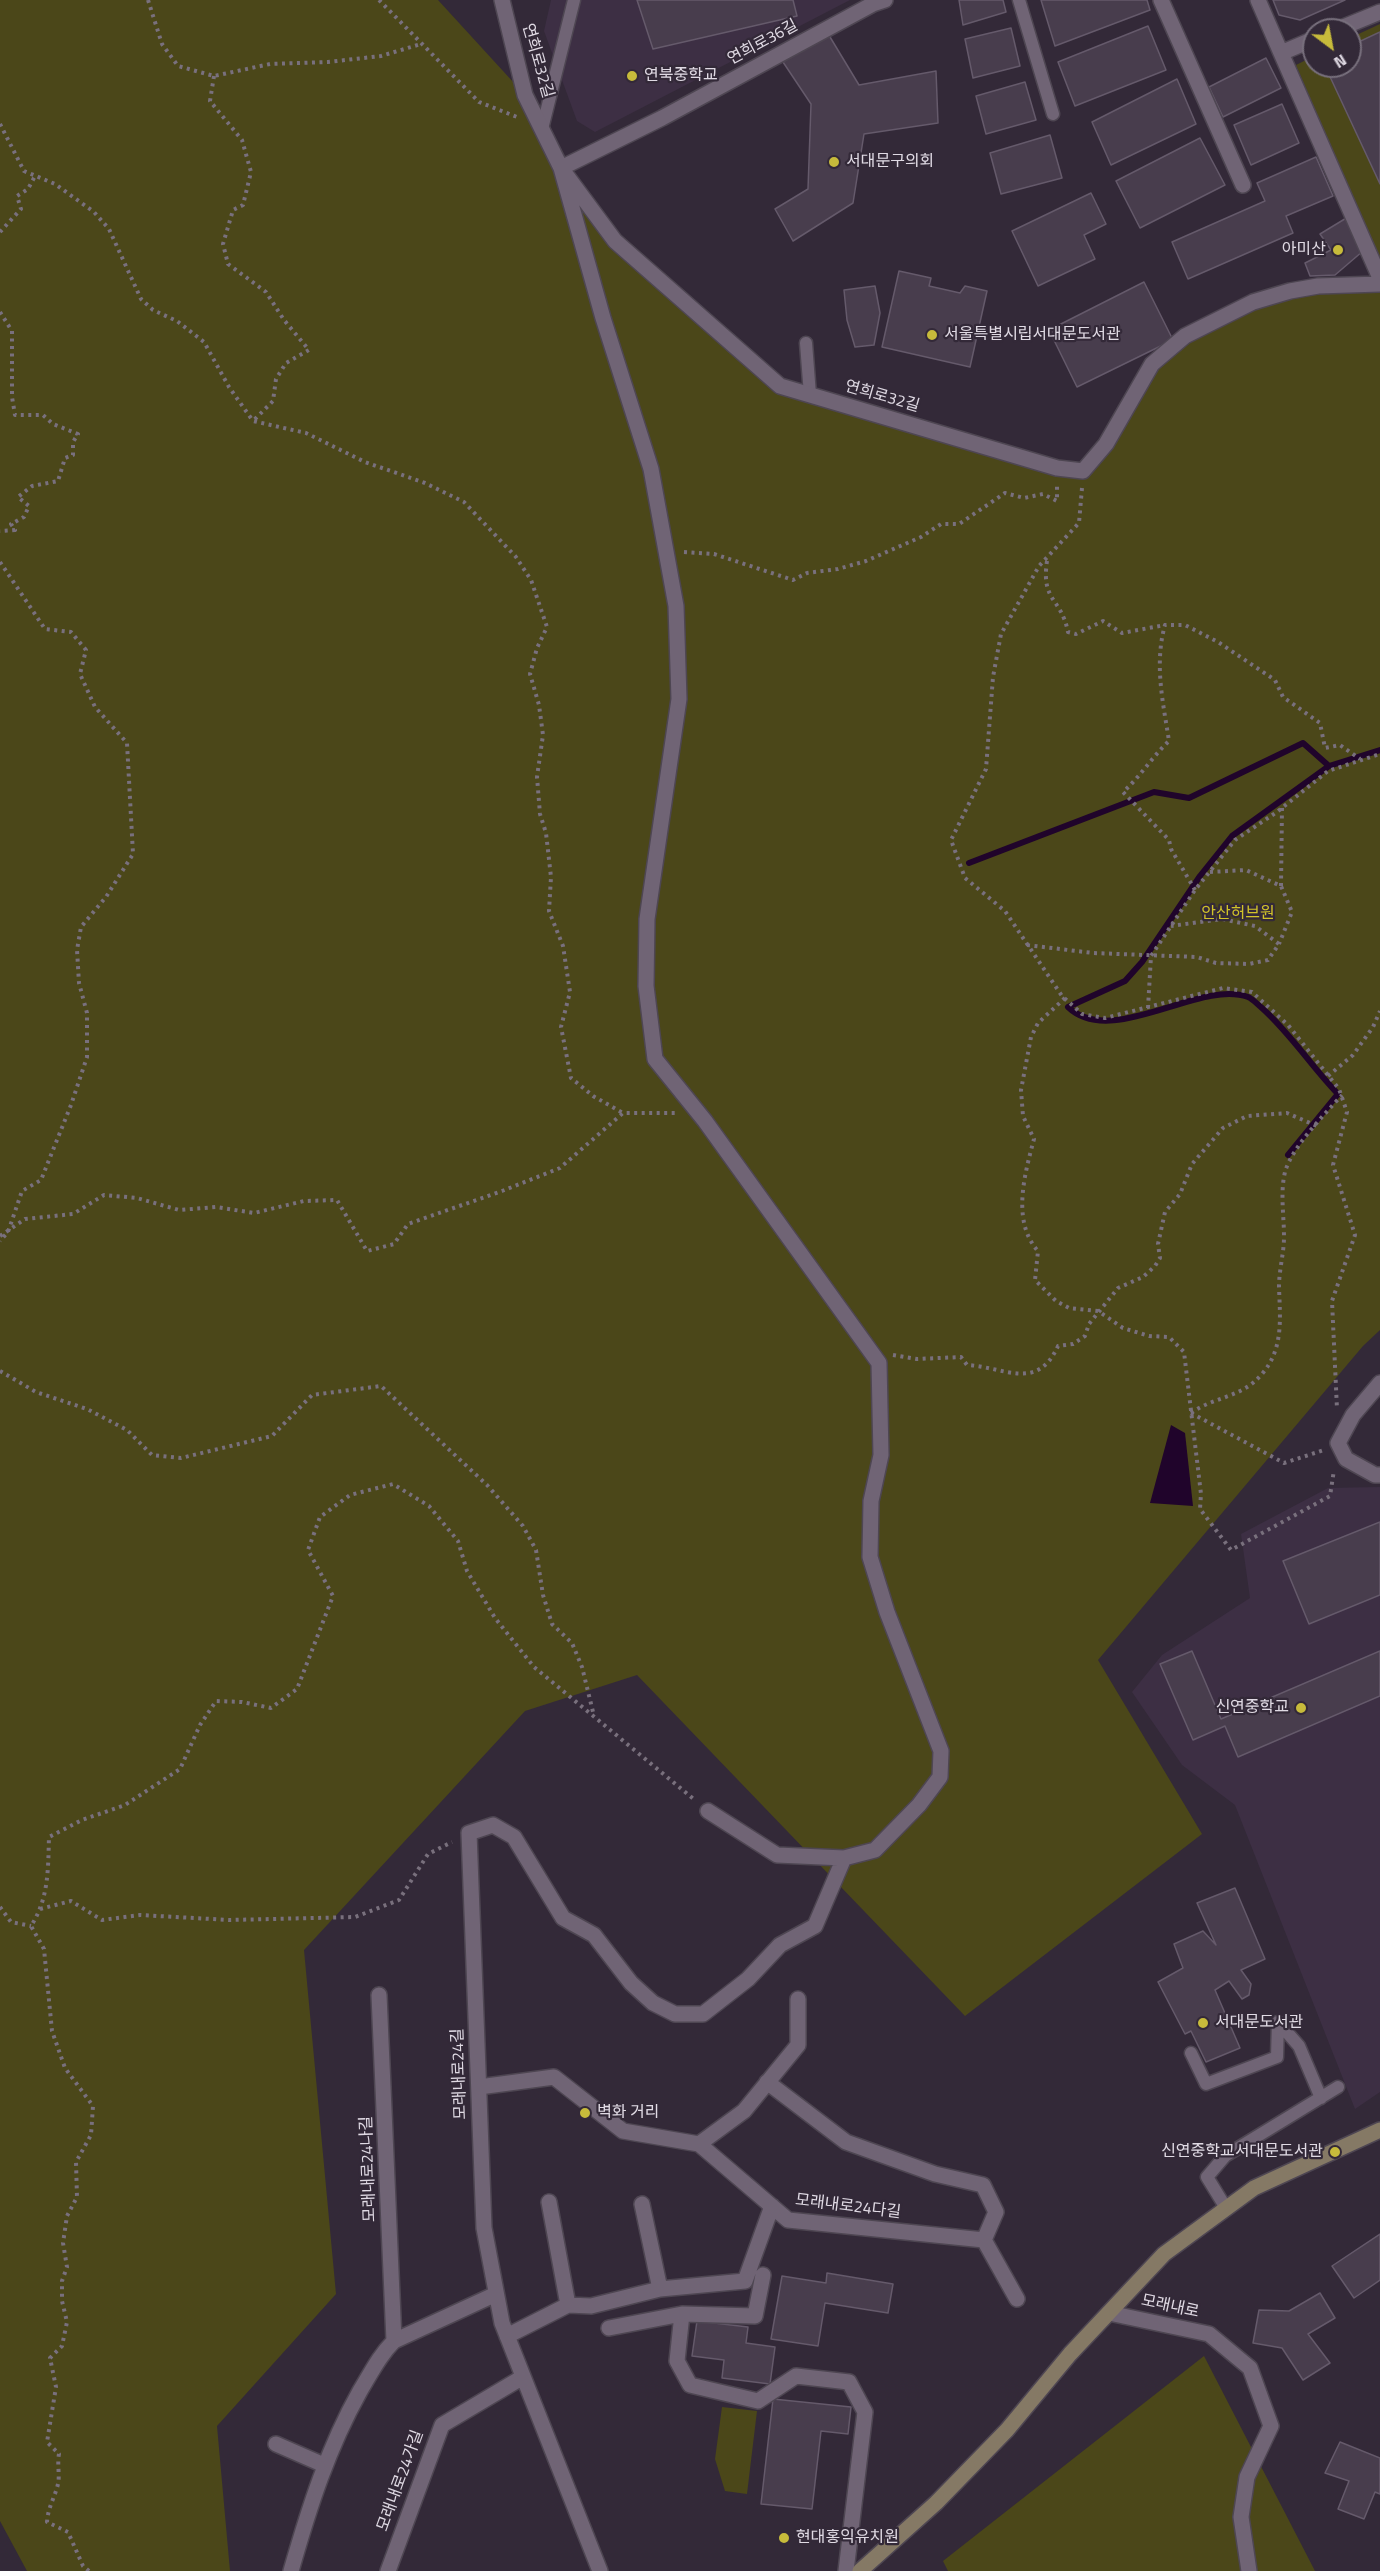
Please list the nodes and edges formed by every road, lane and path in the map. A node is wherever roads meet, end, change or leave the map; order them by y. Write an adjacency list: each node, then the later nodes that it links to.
1 (148, 0): 14 (path)
2 (379, 0): 12 (path)
3 (502, 0): 17 (street, 연희로32길)
4 (574, 0): 17 (lane)
5 (885, 0): 18 (street, 연희로36길)
6 (1019, 0): 15 (lane)
7 (1161, 0): 20 (street)
8 (1258, 0): 13 (street)
9 (1380, 12): 10 (street)
10 (1362, 19)
11 (1302, 44): 13 (street)
12 (421, 45): 14 (path); 17 (path)
13 (1281, 53): 22 (street)
14 (214, 76): 27 (path)
15 (1053, 114)
16 (0, 124): 19 (path)
17 (542, 129): 18 (street, 연희로32길)
18 (561, 168): 26 (street, 연희로32길); 32 (street)
19 (35, 176): 21 (path); 27 (path)
20 (1243, 185)
21 (0, 232)
22 (1380, 278)
23 (1380, 284): 29 (street)
24 (0, 312): 30 (path)
25 (806, 343): 26 (lane)
26 (810, 395): 28 (street, 연희로32길)
27 (253, 421): 51 (path)
28 (1057, 468): 29 (street, 연희로32길); 32 (path)
29 (1083, 471): 31 (path)
30 (0, 531)
31 (1048, 559): 34 (path); 43 (path)
32 (669, 560): 50 (street)
33 (0, 562): 53 (path)
34 (1165, 625): 36 (path); 40 (path)
35 (1380, 754): 36 (path)
36 (1360, 759): 37 (path)
37 (1282, 807): 38 (path); 39 (path)
38 (1209, 872): 39 (path); 40 (path)
39 (1281, 886): 42 (path)
40 (1195, 890): 41 (path)
41 (1171, 926): 42 (path); 44 (path)
42 (1279, 944): 44 (path)
43 (1027, 945): 44 (path); 45 (path)
44 (1151, 956): 46 (path)
45 (1065, 998): 46 (path); 56 (path)
46 (1148, 1008): 48 (path)
47 (1380, 1011): 48 (path)
48 (1328, 1076): 49 (path)
49 (1342, 1095): 52 (path); 61 (path)
50 (693, 1106): 51 (path); 57 (street)
51 (623, 1113): 53 (path)
52 (1317, 1126): 56 (path); 60 (path)
53 (8, 1233): 54 (path); 55 (path)
54 (0, 1236)
55 (0, 1241)
56 (1098, 1311): 57 (path); 60 (path)
57 (873, 1354): 66 (street)
58 (0, 1371): 63 (path)
59 (1380, 1383): 61 (street)
60 (1191, 1413): 61 (path); 61 (path)
61 (1338, 1443): 62 (street)
62 (1380, 1475)
63 (594, 1717): 64 (path); 68 (path)
64 (708, 1811): 66 (street)
65 (469, 1833): 66 (street); 68 (path); 74 (street, 모래내로24길)
66 (844, 1858)
67 (0, 1907): 69 (path)
68 (40, 1909): 69 (path)
69 (31, 1926): 97 (path)
70 (380, 1995): 93 (street, 모래내로24나길)
71 (798, 1999): 73 (street)
72 (1191, 2053): 76 (lane)
73 (767, 2082): 78 (street); 83 (street)
74 (479, 2087): 78 (street); 86 (street, 모래내로24길)
75 (1338, 2087): 76 (lane)
76 (1321, 2098): 82 (lane)
77 (1380, 2130): 82 (main road, 모래내로)
78 (699, 2144): 81 (street, 모래내로24다길)
79 (549, 2202): 88 (street)
80 (642, 2204): 85 (street)
81 (772, 2206): 83 (street, 모래내로24다길); 85 (street)
82 (1226, 2208): 89 (main road, 모래내로)
83 (984, 2240): 87 (street)
84 (763, 2275): 90 (street)
85 (660, 2289): 88 (street)
86 (496, 2294): 92 (street, 모래내로24길); 93 (street)
87 (1017, 2299)
88 (567, 2305): 92 (street)
89 (1109, 2313): 102 (main road, 모래내로); 103 (street, 모래내로)
90 (682, 2314): 91 (street); 101 (street)
91 (609, 2328)
92 (507, 2336): 94 (street, 모래내로24길)
93 (394, 2342): 96 (street)
94 (523, 2377): 99 (street, 모래내로24가길); 100 (street, 모래내로24길)
95 (276, 2444): 96 (street)
96 (324, 2465): 98 (street)
97 (89, 2571)
98 (291, 2571)
99 (388, 2571)
100 (600, 2571)
101 (846, 2571)
102 (861, 2571)
103 (1249, 2571)

